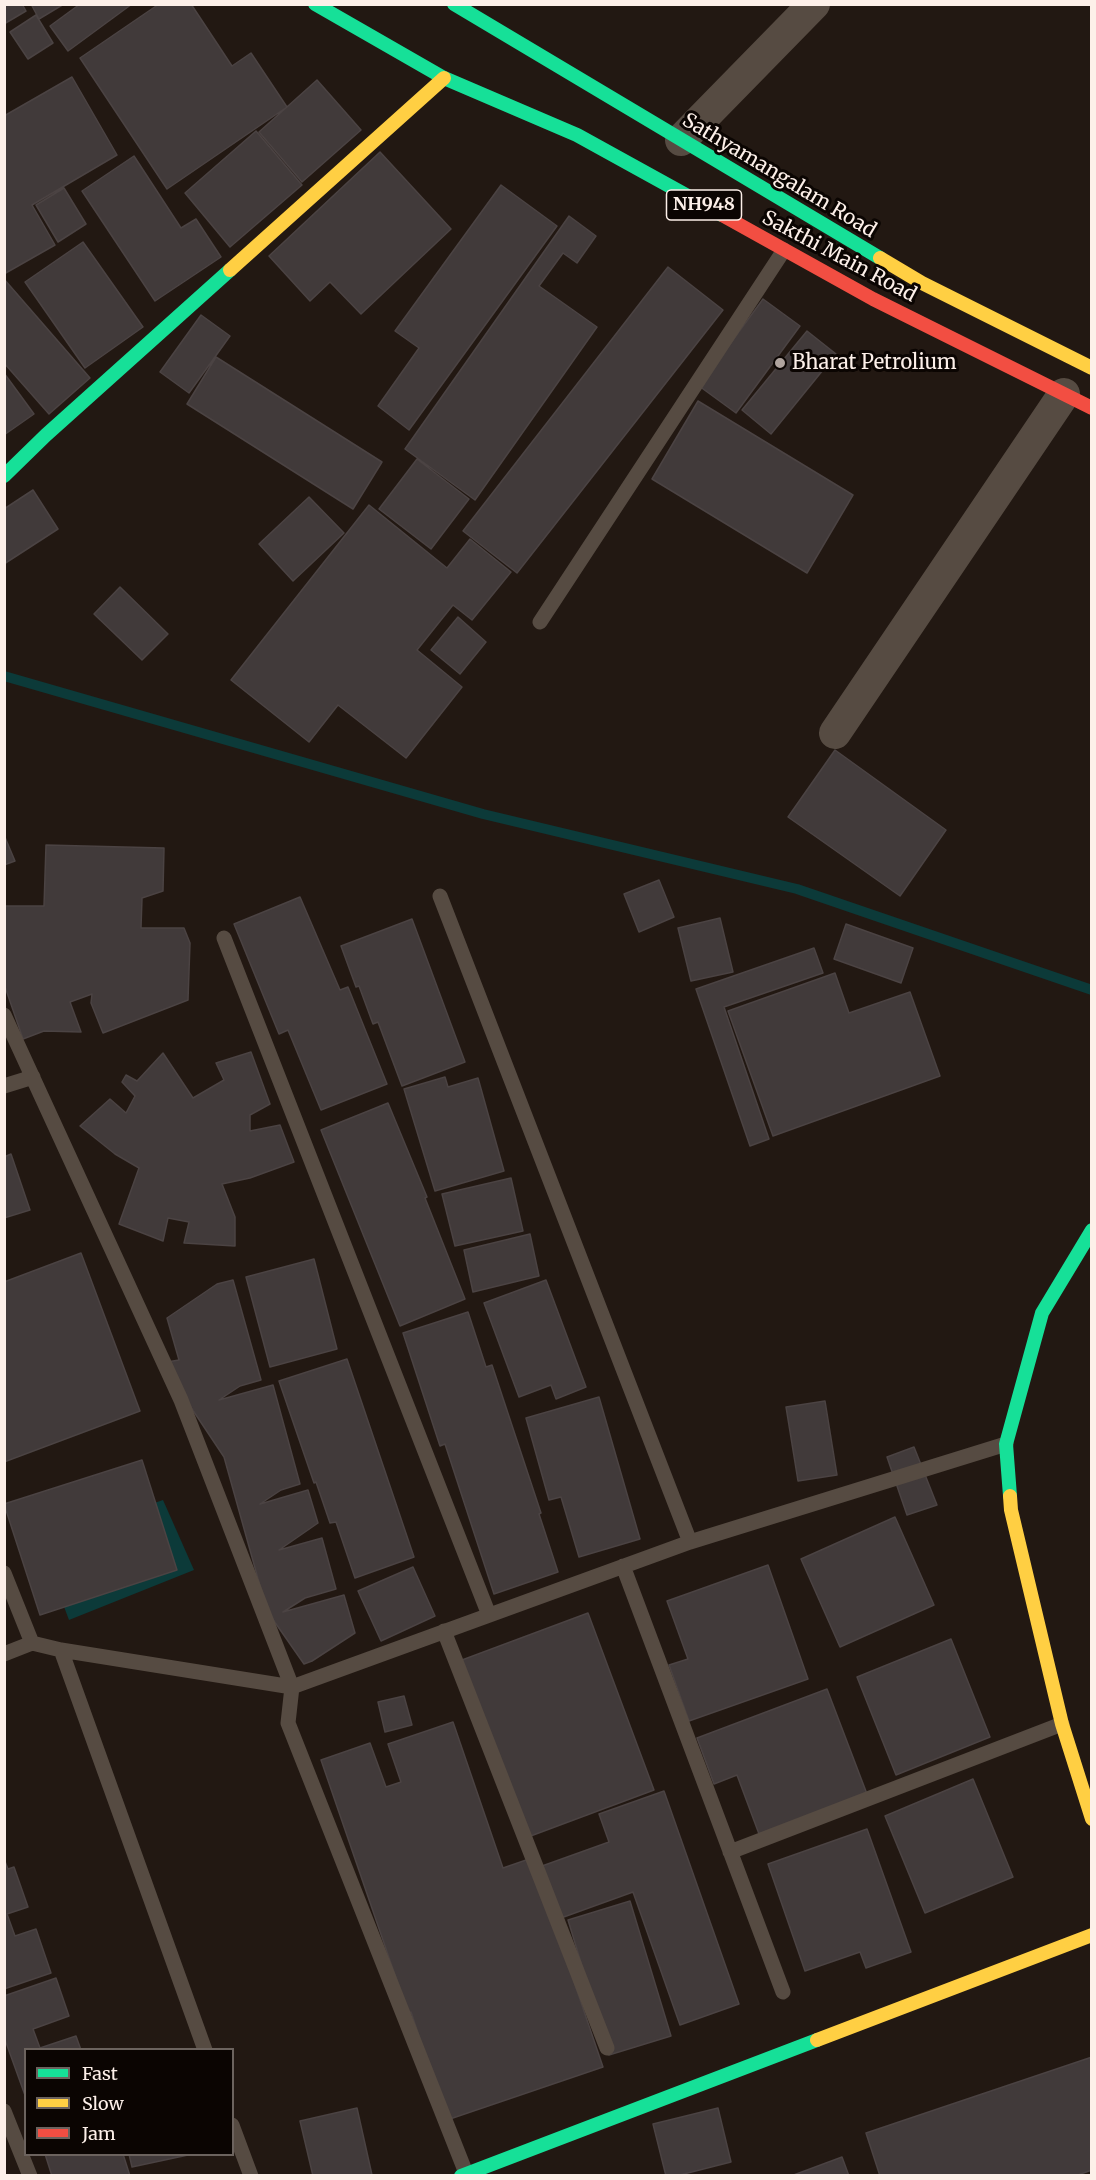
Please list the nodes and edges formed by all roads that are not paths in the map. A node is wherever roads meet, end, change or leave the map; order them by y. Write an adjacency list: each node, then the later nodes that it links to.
1 (315, 4): 4 (main road, Sakthi Main Road / NH948)
2 (454, 4): 5 (main road, Sathyamangalam Road / NH948)
3 (814, 4): 5 (street)
4 (444, 78): 6 (main road, Sakthi Main Road / NH948); 10 (main road)
5 (681, 140): 7 (main road, Sathyamangalam Road / NH948)
6 (784, 250): 8 (main road, Sakthi Main Road / NH948); 11 (lane)
7 (1092, 368)
8 (1064, 394): 9 (main road, Sakthi Main Road / NH948); 12 (street)
9 (1092, 408)
10 (4, 476)
11 (540, 622)
12 (835, 733)
13 (440, 896): 20 (lane)
14 (224, 938): 23 (lane)
15 (4, 1015): 16 (lane)
16 (33, 1077): 17 (lane); 28 (lane)
17 (4, 1086)
18 (1092, 1230): 19 (main road)
19 (1006, 1444): 20 (lane); 29 (main road)
20 (690, 1542): 21 (lane)
21 (623, 1566): 23 (lane); 31 (lane)
22 (4, 1573): 25 (lane)
23 (489, 1615): 24 (lane)
24 (444, 1631): 28 (lane); 35 (lane)
25 (32, 1643): 26 (lane); 27 (lane)
26 (61, 1650): 28 (lane); 34 (lane)
27 (4, 1654)
28 (292, 1687): 38 (lane)
29 (1062, 1724): 30 (main road); 31 (lane)
30 (1092, 1819)
31 (730, 1852): 33 (lane)
32 (1092, 1935): 38 (main road)
33 (783, 1992)
34 (205, 2048)
35 (607, 2048)
36 (4, 2110): 39 (lane)
37 (234, 2131): 40 (lane)
38 (464, 2174)
39 (30, 2175)
40 (251, 2175)

